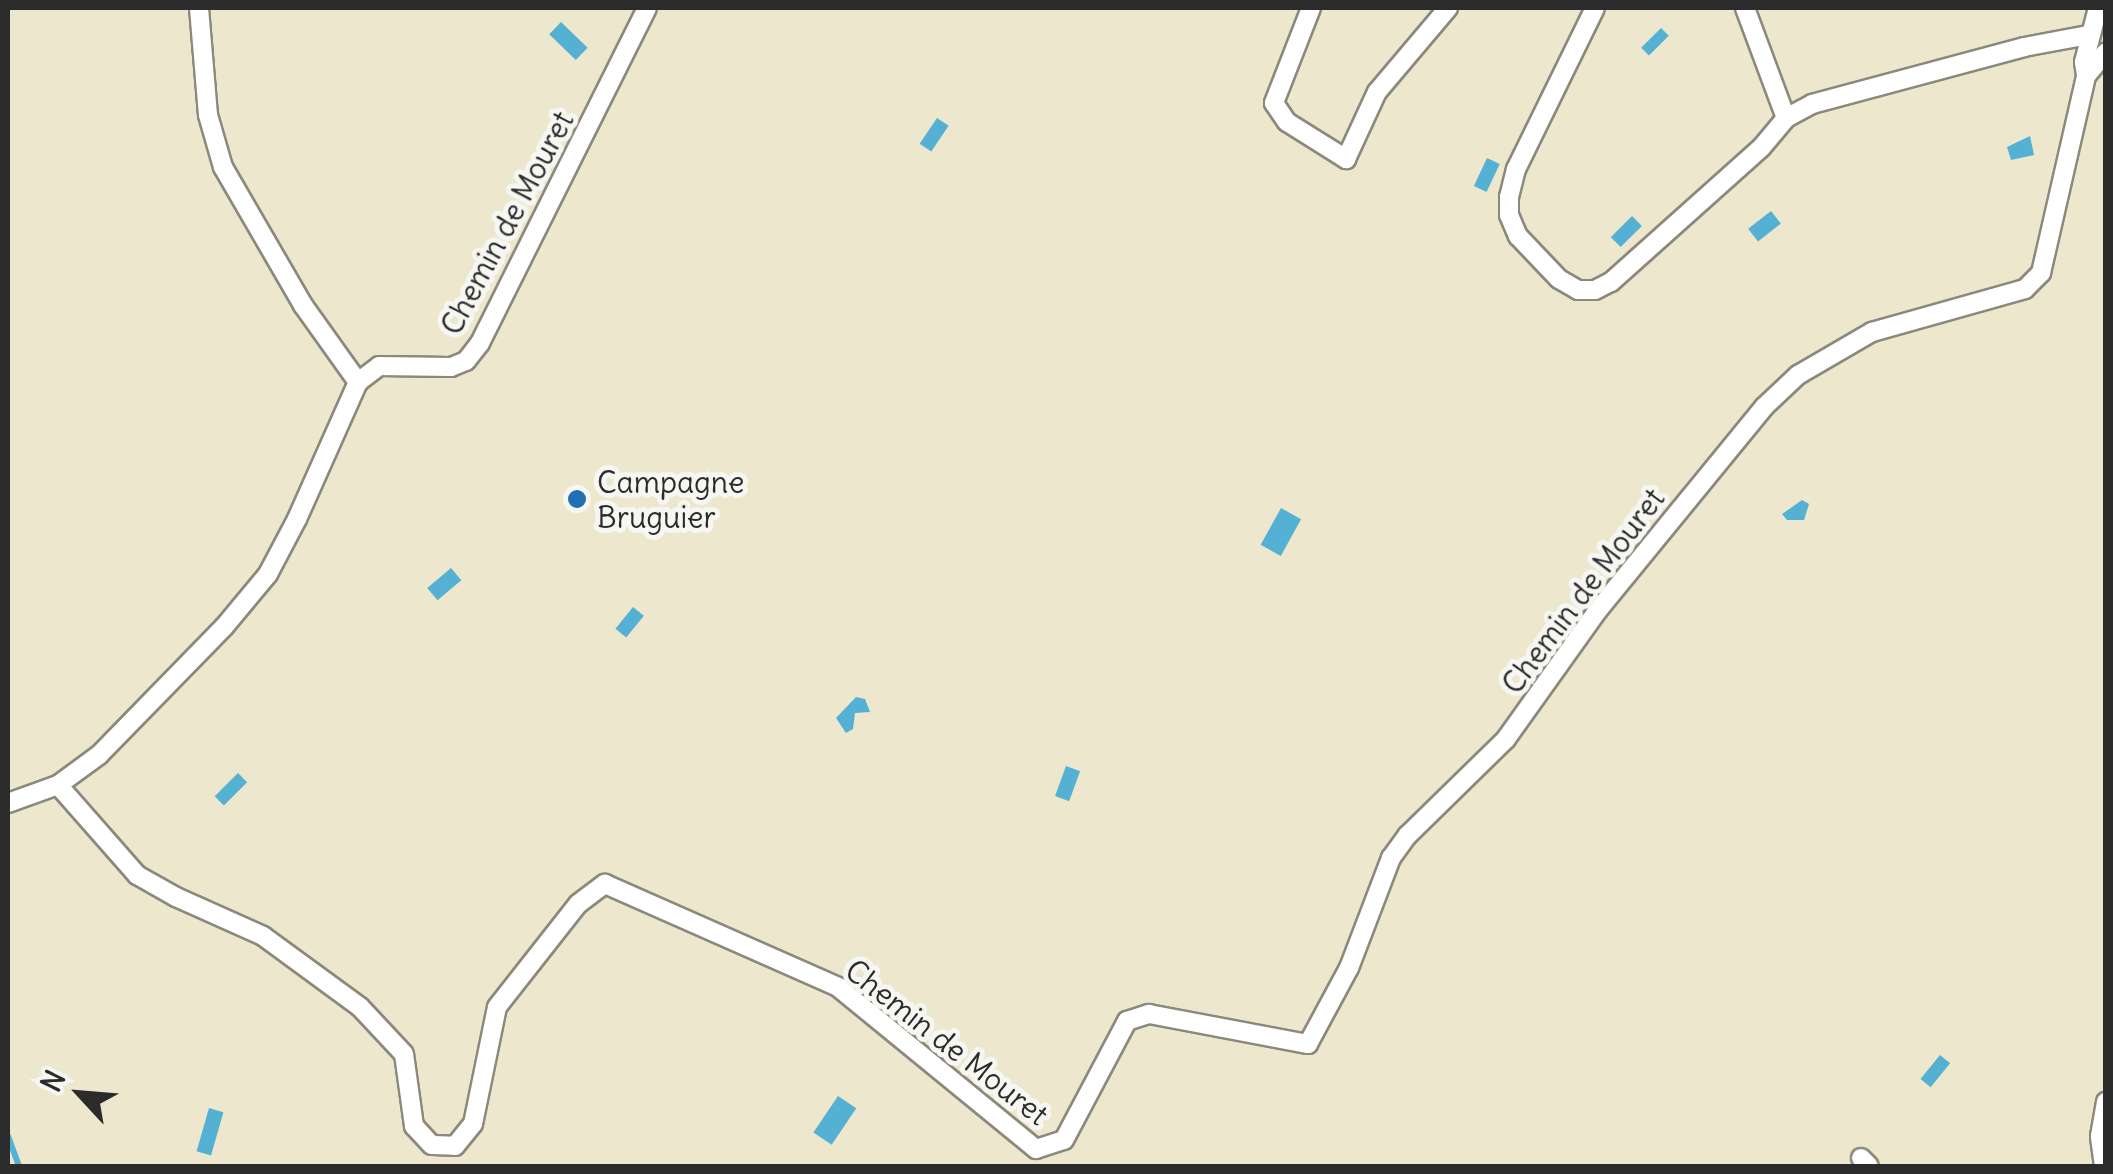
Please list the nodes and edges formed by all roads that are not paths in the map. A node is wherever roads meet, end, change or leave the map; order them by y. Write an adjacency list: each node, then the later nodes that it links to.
1 (199, 8): 12 (street)
2 (647, 8): 12 (street, Chemin de Mouret)
3 (1311, 8): 4 (street)
4 (1448, 8)
5 (1595, 8): 11 (street)
6 (1746, 8): 11 (street)
7 (2098, 8): 8 (street)
8 (2090, 35): 10 (street); 11 (street)
9 (2106, 52): 10 (street)
10 (2086, 76): 13 (street, Chemin de Mouret)
11 (1786, 118)
12 (358, 382): 13 (street)
13 (58, 786): 14 (street)
14 (8, 804)
15 (2106, 1102): 16 (street)
16 (2104, 1166)

